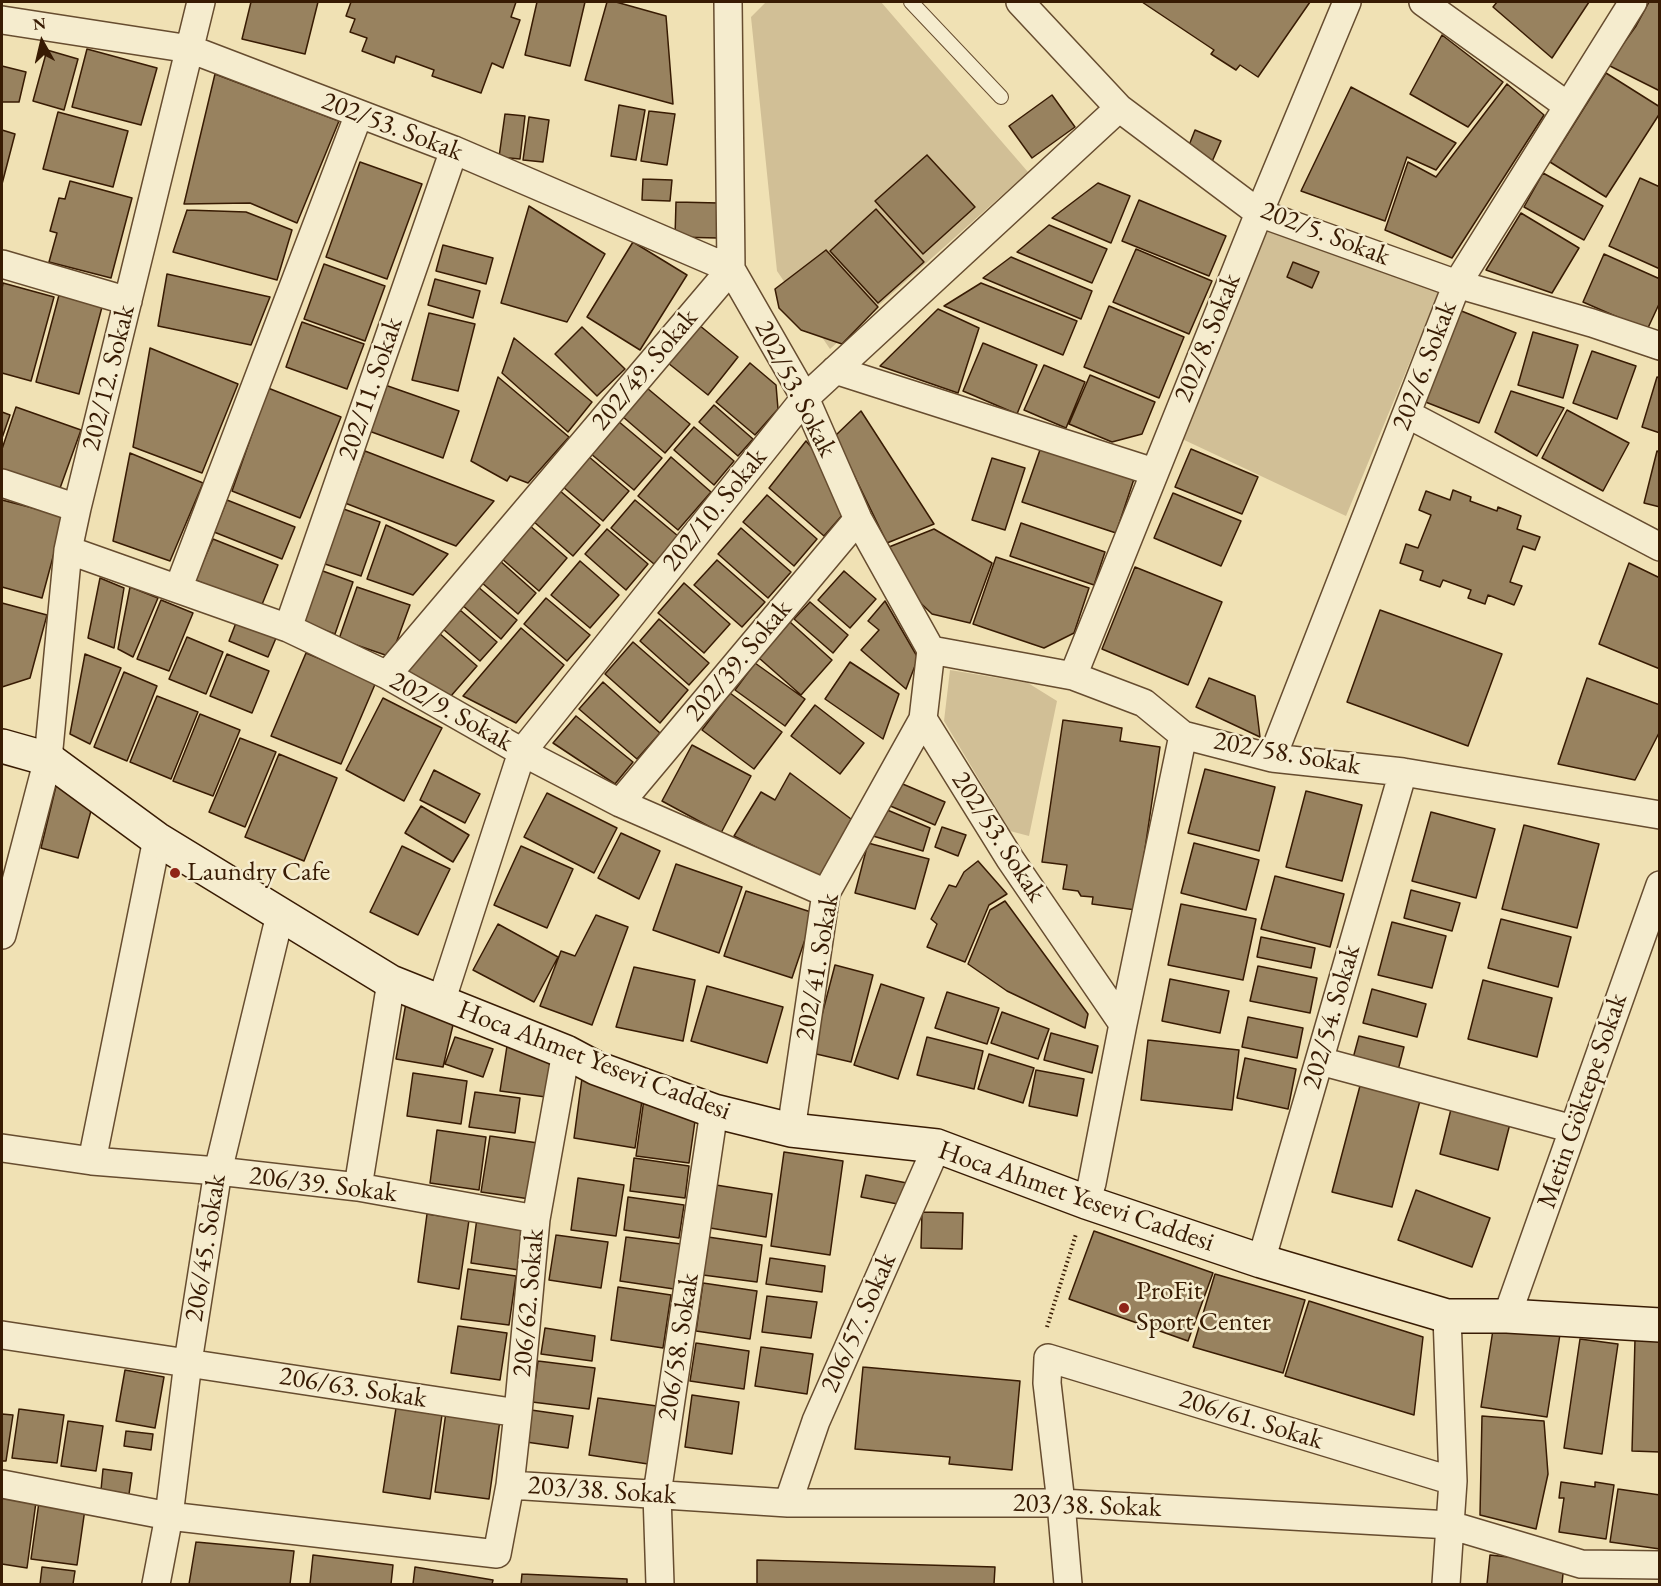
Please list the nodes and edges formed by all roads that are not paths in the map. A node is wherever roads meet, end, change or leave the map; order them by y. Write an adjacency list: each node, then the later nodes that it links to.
1 (201, 2): 9 (street, 202/12. Sokak)
2 (728, 2): 17 (street)
3 (911, 2): 10 (lane)
4 (1020, 2): 12 (street, 202/5. Sokak)
5 (1347, 2): 15 (street, 202/8. Sokak)
6 (1423, 2): 11 (street)
7 (1633, 2): 11 (street, 202/6. Sokak)
8 (2, 20): 9 (street, 202/53. Sokak)
9 (190, 49): 13 (street, 202/53. Sokak); 19 (street, 202/12. Sokak)
10 (1000, 97)
11 (1568, 106): 18 (street, 202/6. Sokak)
12 (1119, 108): 15 (street, 202/5. Sokak); 21 (street, 202/10. Sokak)
13 (360, 114): 14 (street, 202/53. Sokak); 30 (street)
14 (454, 150): 17 (street, 202/53. Sokak); 31 (street, 202/11. Sokak)
15 (1259, 213): 18 (street, 202/5. Sokak); 24 (street, 202/8. Sokak)
16 (2, 264): 19 (street)
17 (730, 269): 22 (street, 202/53. Sokak); 33 (street, 202/49. Sokak)
18 (1457, 284): 20 (street, 202/5. Sokak); 23 (street, 202/6. Sokak)
19 (128, 301): 26 (street, 202/12. Sokak)
20 (1659, 346)
21 (835, 370): 22 (street, 202/10. Sokak); 24 (street)
22 (805, 398): 27 (street, 202/53. Sokak); 38 (street, 202/10. Sokak)
23 (1407, 414): 28 (street); 39 (street, 202/6. Sokak)
24 (1154, 472): 34 (street, 202/8. Sokak)
25 (2, 483): 26 (street)
26 (77, 508): 29 (street, 202/12. Sokak)
27 (858, 519): 32 (street, 202/53. Sokak); 42 (street, 202/39. Sokak)
28 (1659, 547)
29 (68, 550): 30 (street, 202/9. Sokak); 40 (street, 202/12. Sokak)
30 (178, 589): 31 (street, 202/9. Sokak)
31 (288, 628): 33 (street, 202/9. Sokak)
32 (931, 650): 34 (street, 202/58. Sokak); 35 (street)
33 (387, 675): 38 (street, 202/9. Sokak)
34 (1073, 675): 36 (street, 202/58. Sokak)
35 (923, 719): 46 (street, 202/41. Sokak); 51 (street, 202/53. Sokak)
36 (1183, 735): 39 (street, 202/58. Sokak); 51 (street)
37 (2, 746): 40 (main road, Hoca Ahmet Yesevi Caddesi)
38 (522, 752): 42 (street, 202/9. Sokak); 50 (street, 202/10. Sokak)
39 (1272, 758): 41 (street, 202/58. Sokak)
40 (48, 759): 44 (main road, Hoca Ahmet Yesevi Caddesi); 48 (street, 202/12. Sokak)
41 (1403, 772): 43 (street, 202/58. Sokak); 53 (street, 202/54. Sokak)
42 (620, 803): 46 (street, 202/9. Sokak)
43 (1659, 815)
44 (157, 839): 47 (main road, Hoca Ahmet Yesevi Caddesi); 59 (street)
45 (1659, 885): 55 (street, Metin Göktepe Sokak)
46 (826, 893): 56 (street, 202/41. Sokak)
47 (280, 915): 49 (main road, Hoca Ahmet Yesevi Caddesi); 60 (street, 206/45. Sokak)
48 (2, 935)
49 (391, 982): 50 (main road, Hoca Ahmet Yesevi Caddesi); 61 (street)
50 (441, 1002): 52 (main road, Hoca Ahmet Yesevi Caddesi)
51 (1124, 1024): 62 (street)
52 (566, 1052): 54 (main road, Hoca Ahmet Yesevi Caddesi); 63 (street, 206/62. Sokak)
53 (1320, 1061): 55 (street); 64 (street, 202/54. Sokak)
54 (714, 1111): 56 (main road, Hoca Ahmet Yesevi Caddesi); 74 (street, 206/58. Sokak)
55 (1574, 1129): 66 (street, Metin Göktepe Sokak)
56 (791, 1130): 57 (main road, Hoca Ahmet Yesevi Caddesi)
57 (937, 1146): 62 (main road, Hoca Ahmet Yesevi Caddesi); 75 (street, 206/57. Sokak)
58 (2, 1148): 59 (street, 206/39. Sokak)
59 (92, 1161): 60 (street, 206/39. Sokak)
60 (218, 1171): 61 (street, 206/39. Sokak); 69 (street, 206/45. Sokak)
61 (358, 1187): 63 (street, 206/39. Sokak)
62 (1086, 1202): 64 (main road, Hoca Ahmet Yesevi Caddesi)
63 (536, 1219): 70 (street, 206/62. Sokak)
64 (1261, 1261): 65 (main road, Hoca Ahmet Yesevi Caddesi)
65 (1447, 1316): 66 (main road, Hoca Ahmet Yesevi Caddesi); 71 (street)
66 (1507, 1316): 67 (main road, Hoca Ahmet Yesevi Caddesi)
67 (1659, 1325)
68 (2, 1335): 69 (street, 206/63. Sokak)
69 (189, 1362): 70 (street, 206/63. Sokak); 77 (street, 206/45. Sokak)
70 (518, 1413): 73 (street, 206/62. Sokak)
71 (1453, 1482): 76 (street, 206/61. Sokak); 78 (street)
72 (2, 1484): 77 (street)
73 (510, 1485): 74 (street, 203/38. Sokak); 77 (street, 206/62. Sokak)
74 (657, 1494): 75 (street, 203/38. Sokak); 81 (street, 206/58. Sokak)
75 (788, 1503): 76 (street, 203/38. Sokak)
76 (1061, 1503): 78 (street, 203/38. Sokak); 82 (street)
77 (169, 1516): 80 (street, 206/45. Sokak)
78 (1450, 1525): 79 (street, 203/38. Sokak); 83 (street)
79 (1659, 1565)
80 (156, 1584)
81 (660, 1584)
82 (1068, 1584)
83 (1446, 1584)

